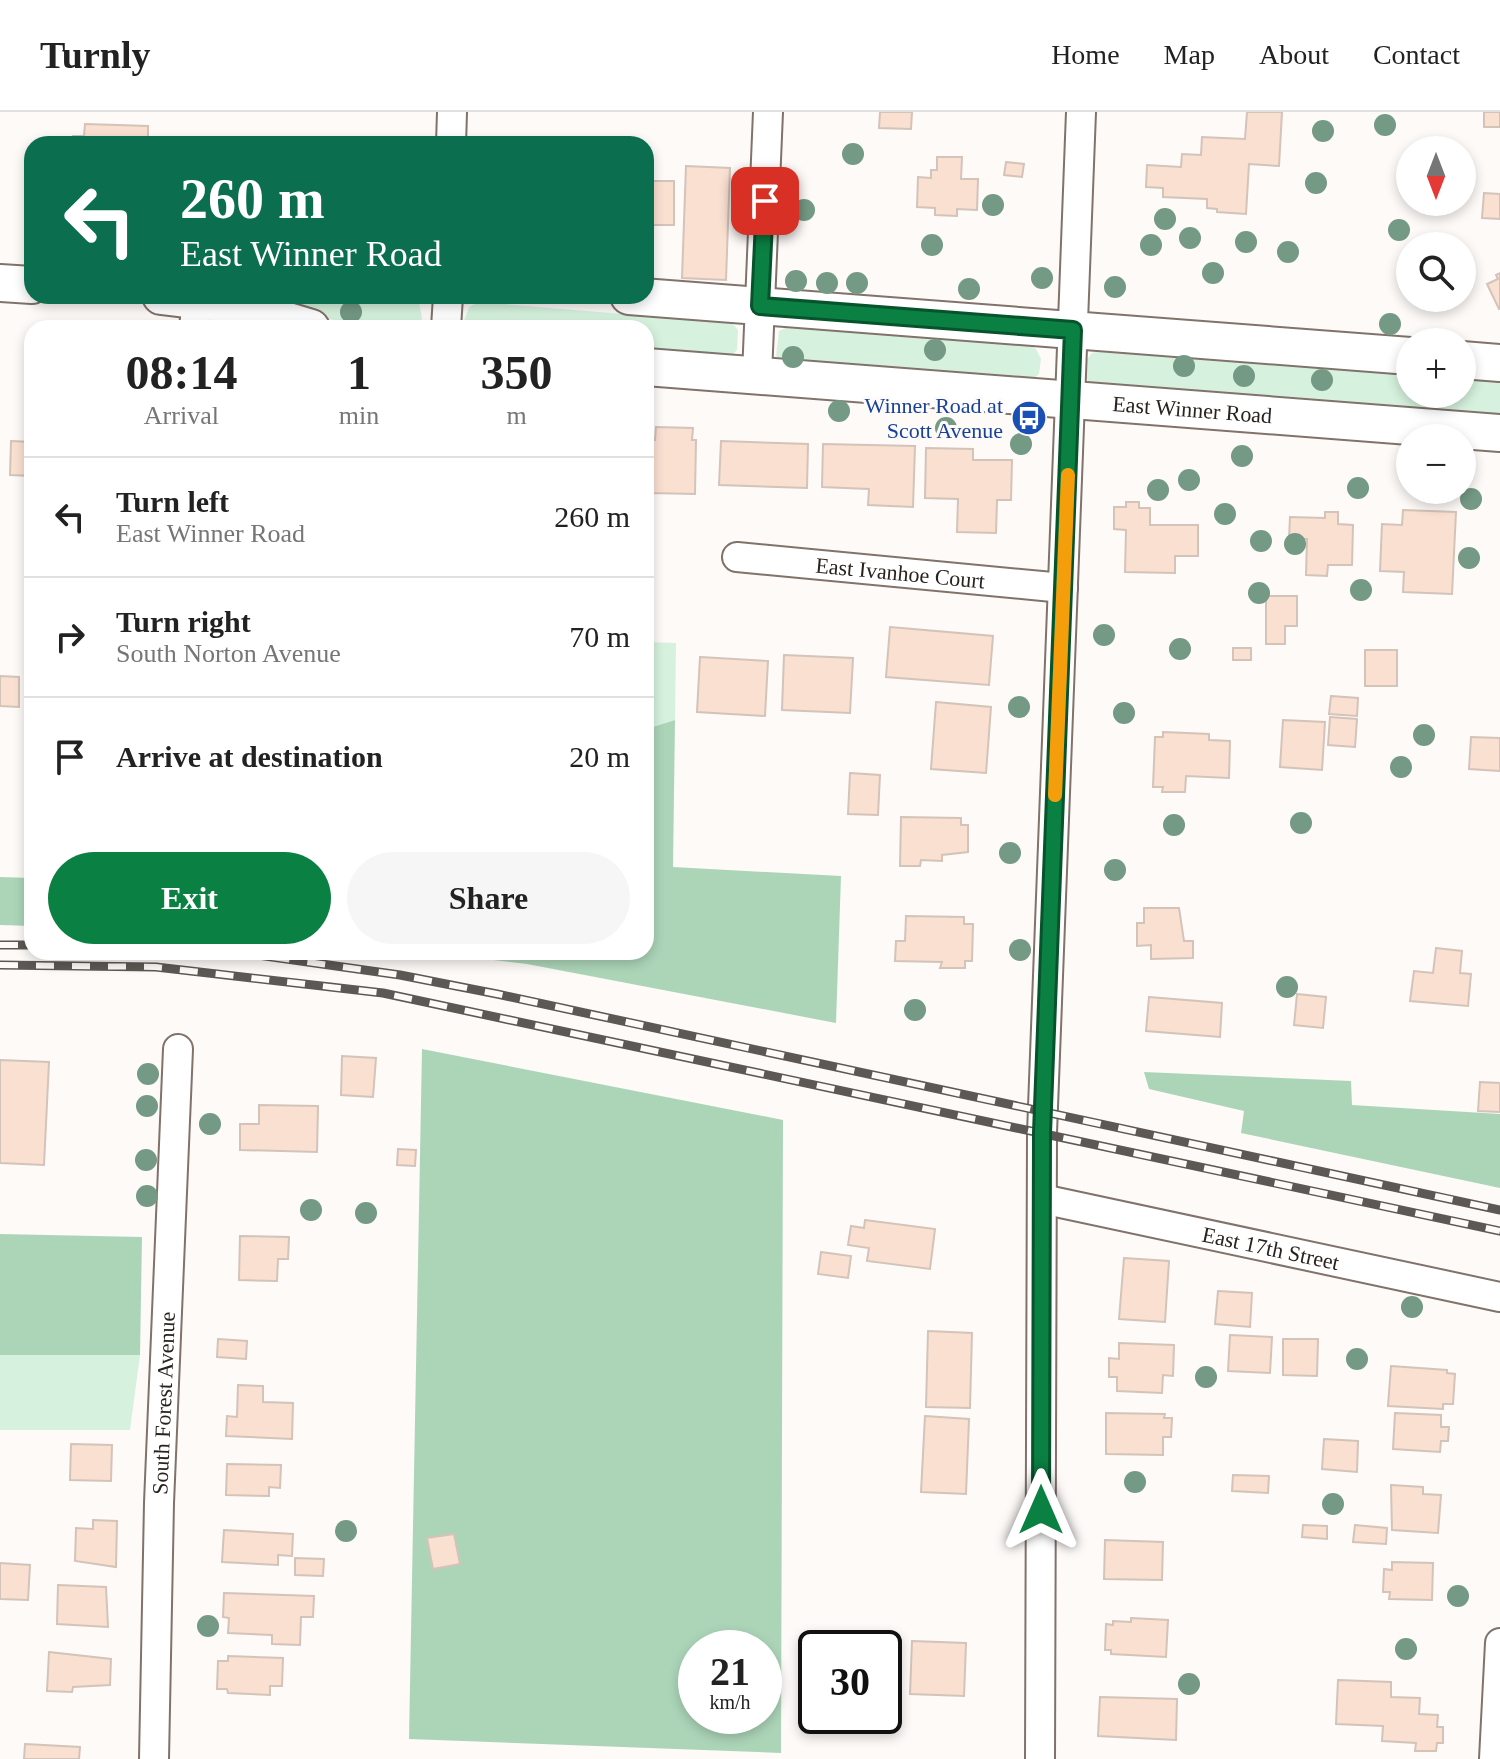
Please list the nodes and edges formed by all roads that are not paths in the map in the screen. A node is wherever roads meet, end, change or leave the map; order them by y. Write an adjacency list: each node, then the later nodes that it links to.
1 (452, 112): 4 (street)
2 (768, 112): 11 (street)
3 (1081, 112): 14 (street)
4 (451, 136)
5 (0, 283): 6 (street)
6 (24, 284)
7 (654, 298): 11 (street)
8 (177, 304): 12 (street)
9 (231, 304): 12 (street)
10 (254, 304): 13 (street)
11 (760, 306): 14 (street); 19 (street)
12 (196, 314)
13 (292, 320)
14 (1073, 330): 15 (street); 20 (street)
15 (1396, 355)
16 (1476, 361): 17 (street)
17 (1500, 363)
18 (654, 368): 19 (street, East Winner Road)
19 (757, 375): 20 (street, East Winner Road)
20 (1071, 399): 21 (street, East Winner Road); 23 (street)
21 (1500, 433)
22 (737, 557): 23 (street, East Ivanhoe Court)
23 (1063, 588): 25 (street)
24 (178, 1049): 28 (street, South Forest Avenue)
25 (1042, 1199): 26 (street, East 17th Street); 29 (street)
26 (1500, 1297)
27 (1500, 1643): 30 (street)
28 (154, 1759)
29 (1040, 1759)
30 (1494, 1759)

